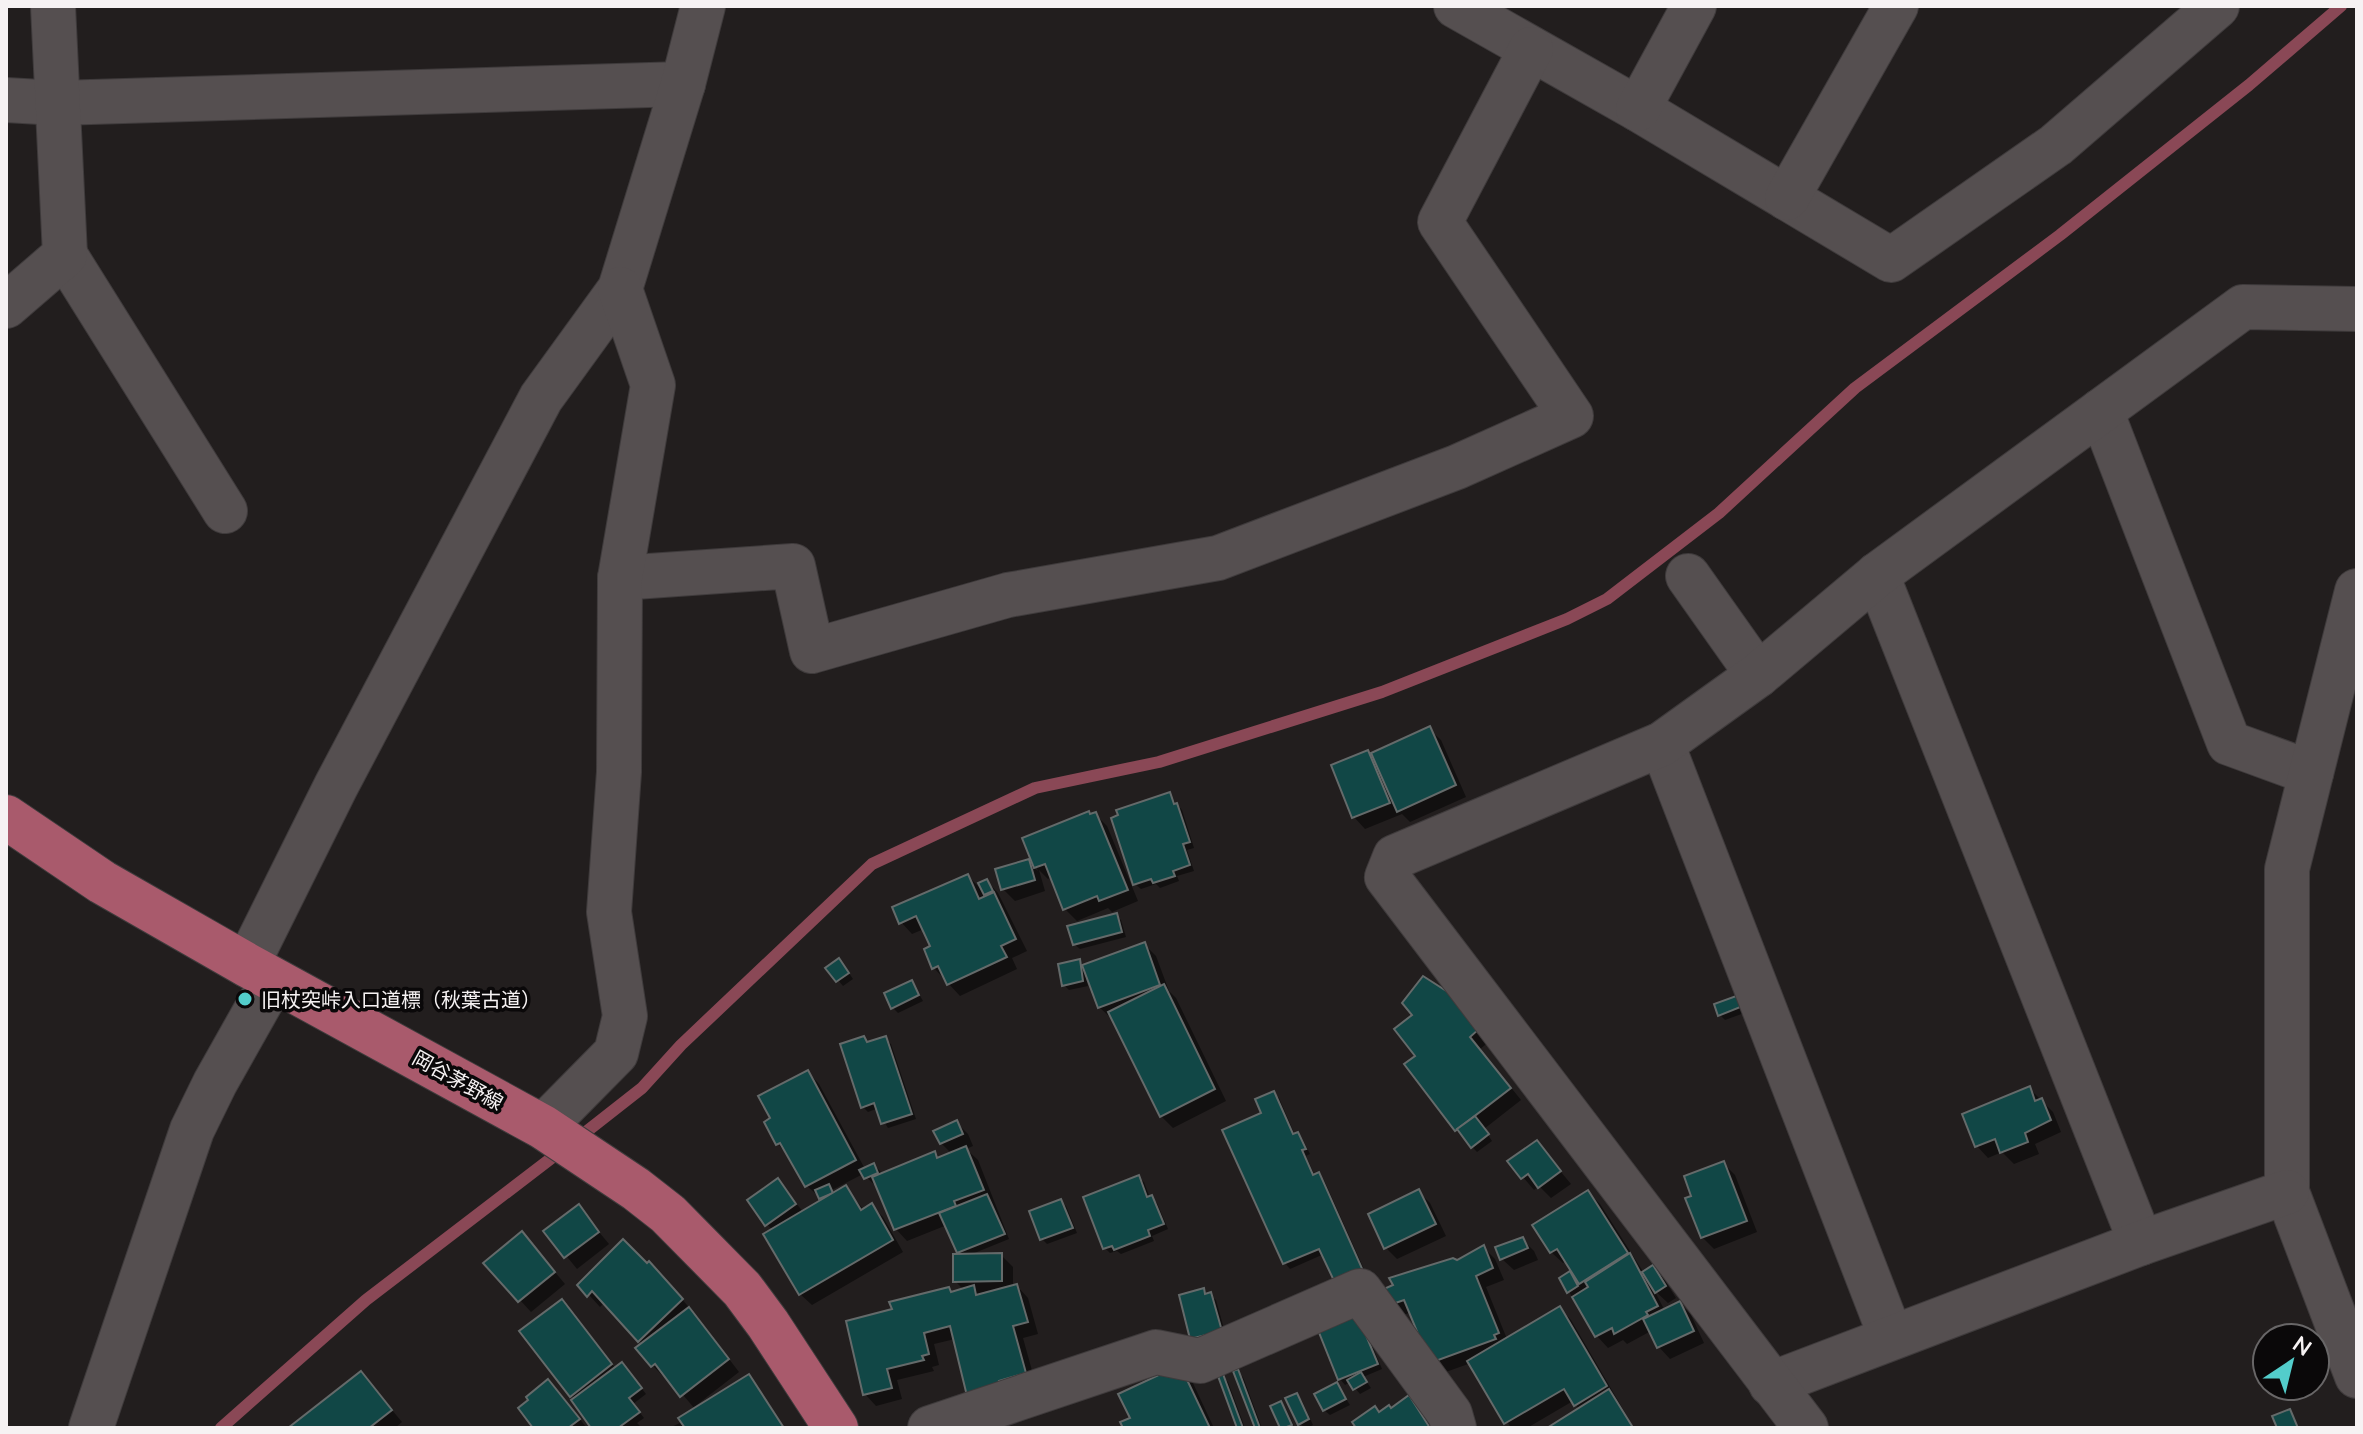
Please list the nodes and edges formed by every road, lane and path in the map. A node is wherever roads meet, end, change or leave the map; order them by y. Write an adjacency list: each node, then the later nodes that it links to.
1 (53, 6): 10 (street)
2 (703, 6): 8 (street)
3 (1456, 6): 7 (street)
4 (1694, 6): 11 (street)
5 (1896, 6): 12 (street)
6 (2217, 6): 12 (street)
7 (1531, 49): 11 (street); 21 (street)
8 (683, 84): 10 (street); 14 (street)
9 (6, 100): 10 (street)
10 (58, 103): 13 (street)
11 (1638, 109): 12 (street)
12 (1787, 198)
13 (65, 255): 15 (street); 18 (street)
14 (620, 289): 21 (street); 27 (street)
15 (6, 306)
16 (2357, 309): 17 (street)
17 (2101, 411): 19 (street); 25 (street)
18 (225, 511)
19 (1877, 575): 23 (street); 30 (street)
20 (1688, 576): 23 (street)
21 (620, 578): 28 (street)
22 (2357, 591): 25 (street)
23 (1758, 675): 24 (street)
24 (1662, 744): 31 (street); 33 (street)
25 (2311, 773): 29 (street)
26 (6, 817): 27 (main road, 岡谷茅野線)
27 (260, 972): 28 (main road, 岡谷茅野線); 34 (street)
28 (549, 1130): 35 (main road, 岡谷茅野線)
29 (2287, 1192): 30 (street); 32 (street)
30 (2141, 1243): 31 (street)
31 (1891, 1337): 33 (street)
32 (2357, 1376)
33 (1771, 1384): 38 (street)
34 (91, 1428)
35 (836, 1428)
36 (930, 1428): 37 (street)
37 (1454, 1428)
38 (1806, 1428)

